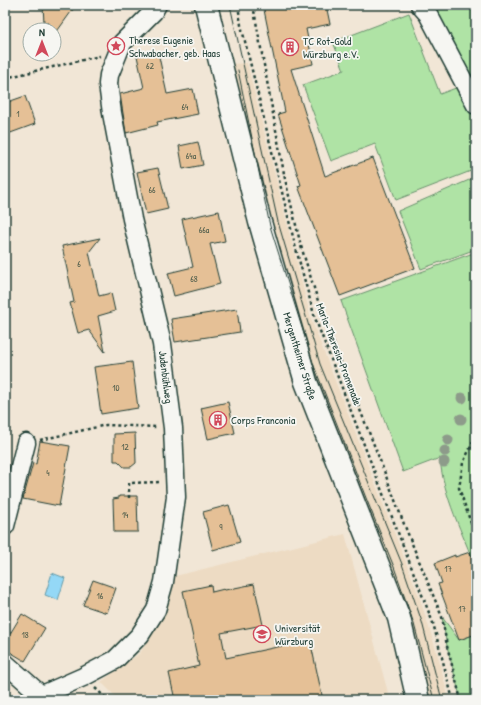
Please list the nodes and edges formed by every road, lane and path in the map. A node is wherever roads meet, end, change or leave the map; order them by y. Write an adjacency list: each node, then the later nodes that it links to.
1 (157, 5): 6 (street, Judenbühlweg)
2 (206, 5): 18 (main road, Mergentheimer Straße)
3 (238, 5): 19 (path, Maria-Theresia-Promenade)
4 (253, 5): 20 (path, Maria-Theresia-Promenade)
5 (420, 5): 8 (street)
6 (118, 52): 7 (path); 9 (street, Judenbühlweg)
7 (5, 78)
8 (472, 98)
9 (173, 428): 11 (path); 12 (street, Judenbühlweg)
10 (476, 436): 15 (path)
11 (26, 443): 14 (street)
12 (176, 481): 13 (path); 17 (street, Judenbühlweg)
13 (129, 498)
14 (5, 526)
15 (476, 538)
16 (5, 662): 17 (street)
17 (36, 697)
18 (418, 700)
19 (453, 700)
20 (461, 700)

